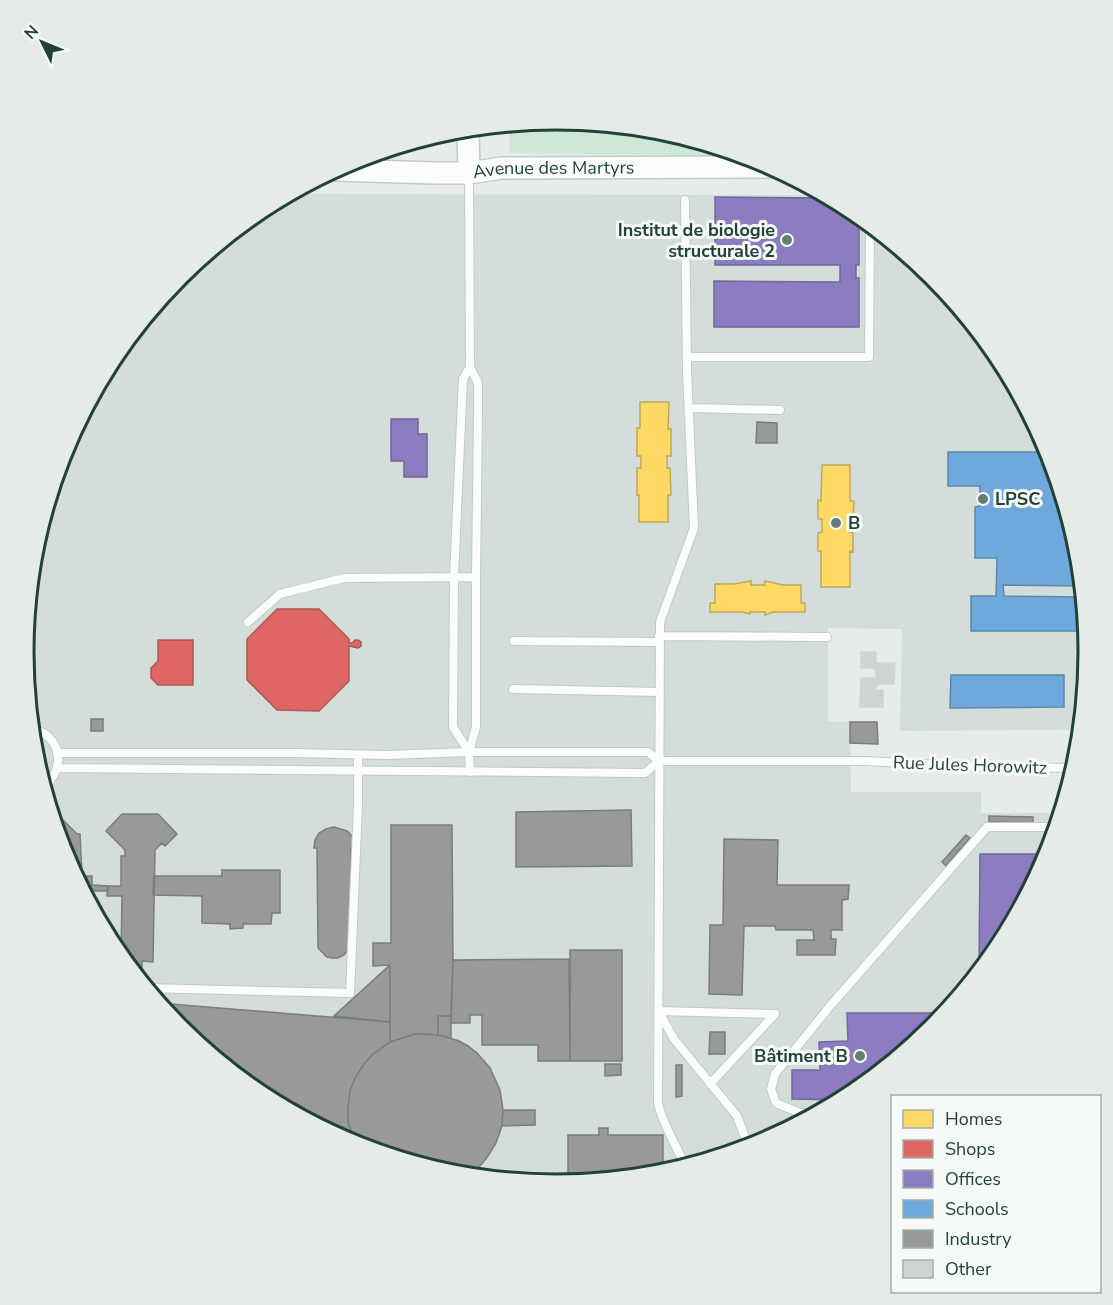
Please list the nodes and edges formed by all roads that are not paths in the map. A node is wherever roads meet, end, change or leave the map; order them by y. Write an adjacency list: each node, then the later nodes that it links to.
1 (468, 139): 4 (main road)
2 (748, 167): 4 (main road, Avenue des Martyrs)
3 (355, 171): 4 (main road, Avenue des Martyrs)
4 (469, 173): 8 (lane)
5 (685, 200): 7 (lane)
6 (870, 235): 7 (lane)
7 (687, 357): 9 (lane)
8 (470, 367): 11 (lane); 12 (lane)
9 (689, 408): 10 (lane); 15 (lane)
10 (780, 410)
11 (454, 577): 12 (lane); 13 (lane); 20 (lane)
12 (476, 577): 20 (lane)
13 (248, 621)
14 (827, 638): 15 (lane)
15 (659, 639): 16 (lane); 18 (lane)
16 (514, 641)
17 (513, 689): 18 (lane)
18 (660, 692): 23 (lane)
19 (41, 732): 21 (lane)
20 (470, 752): 22 (lane); 23 (lane); 27 (lane)
21 (57, 753): 22 (lane); 24 (lane)
22 (358, 755): 26 (lane)
23 (659, 761): 25 (lane, Rue Jules Horowitz); 27 (lane); 31 (lane)
24 (57, 768): 26 (lane); 28 (lane)
25 (1065, 768)
26 (357, 771): 27 (lane); 30 (lane)
27 (470, 772)
28 (51, 781)
29 (1048, 827): 33 (lane)
30 (157, 988)
31 (658, 1011): 32 (lane); 32 (lane); 35 (lane)
32 (710, 1084): 34 (lane)
33 (802, 1113)
34 (746, 1139)
35 (682, 1159)

